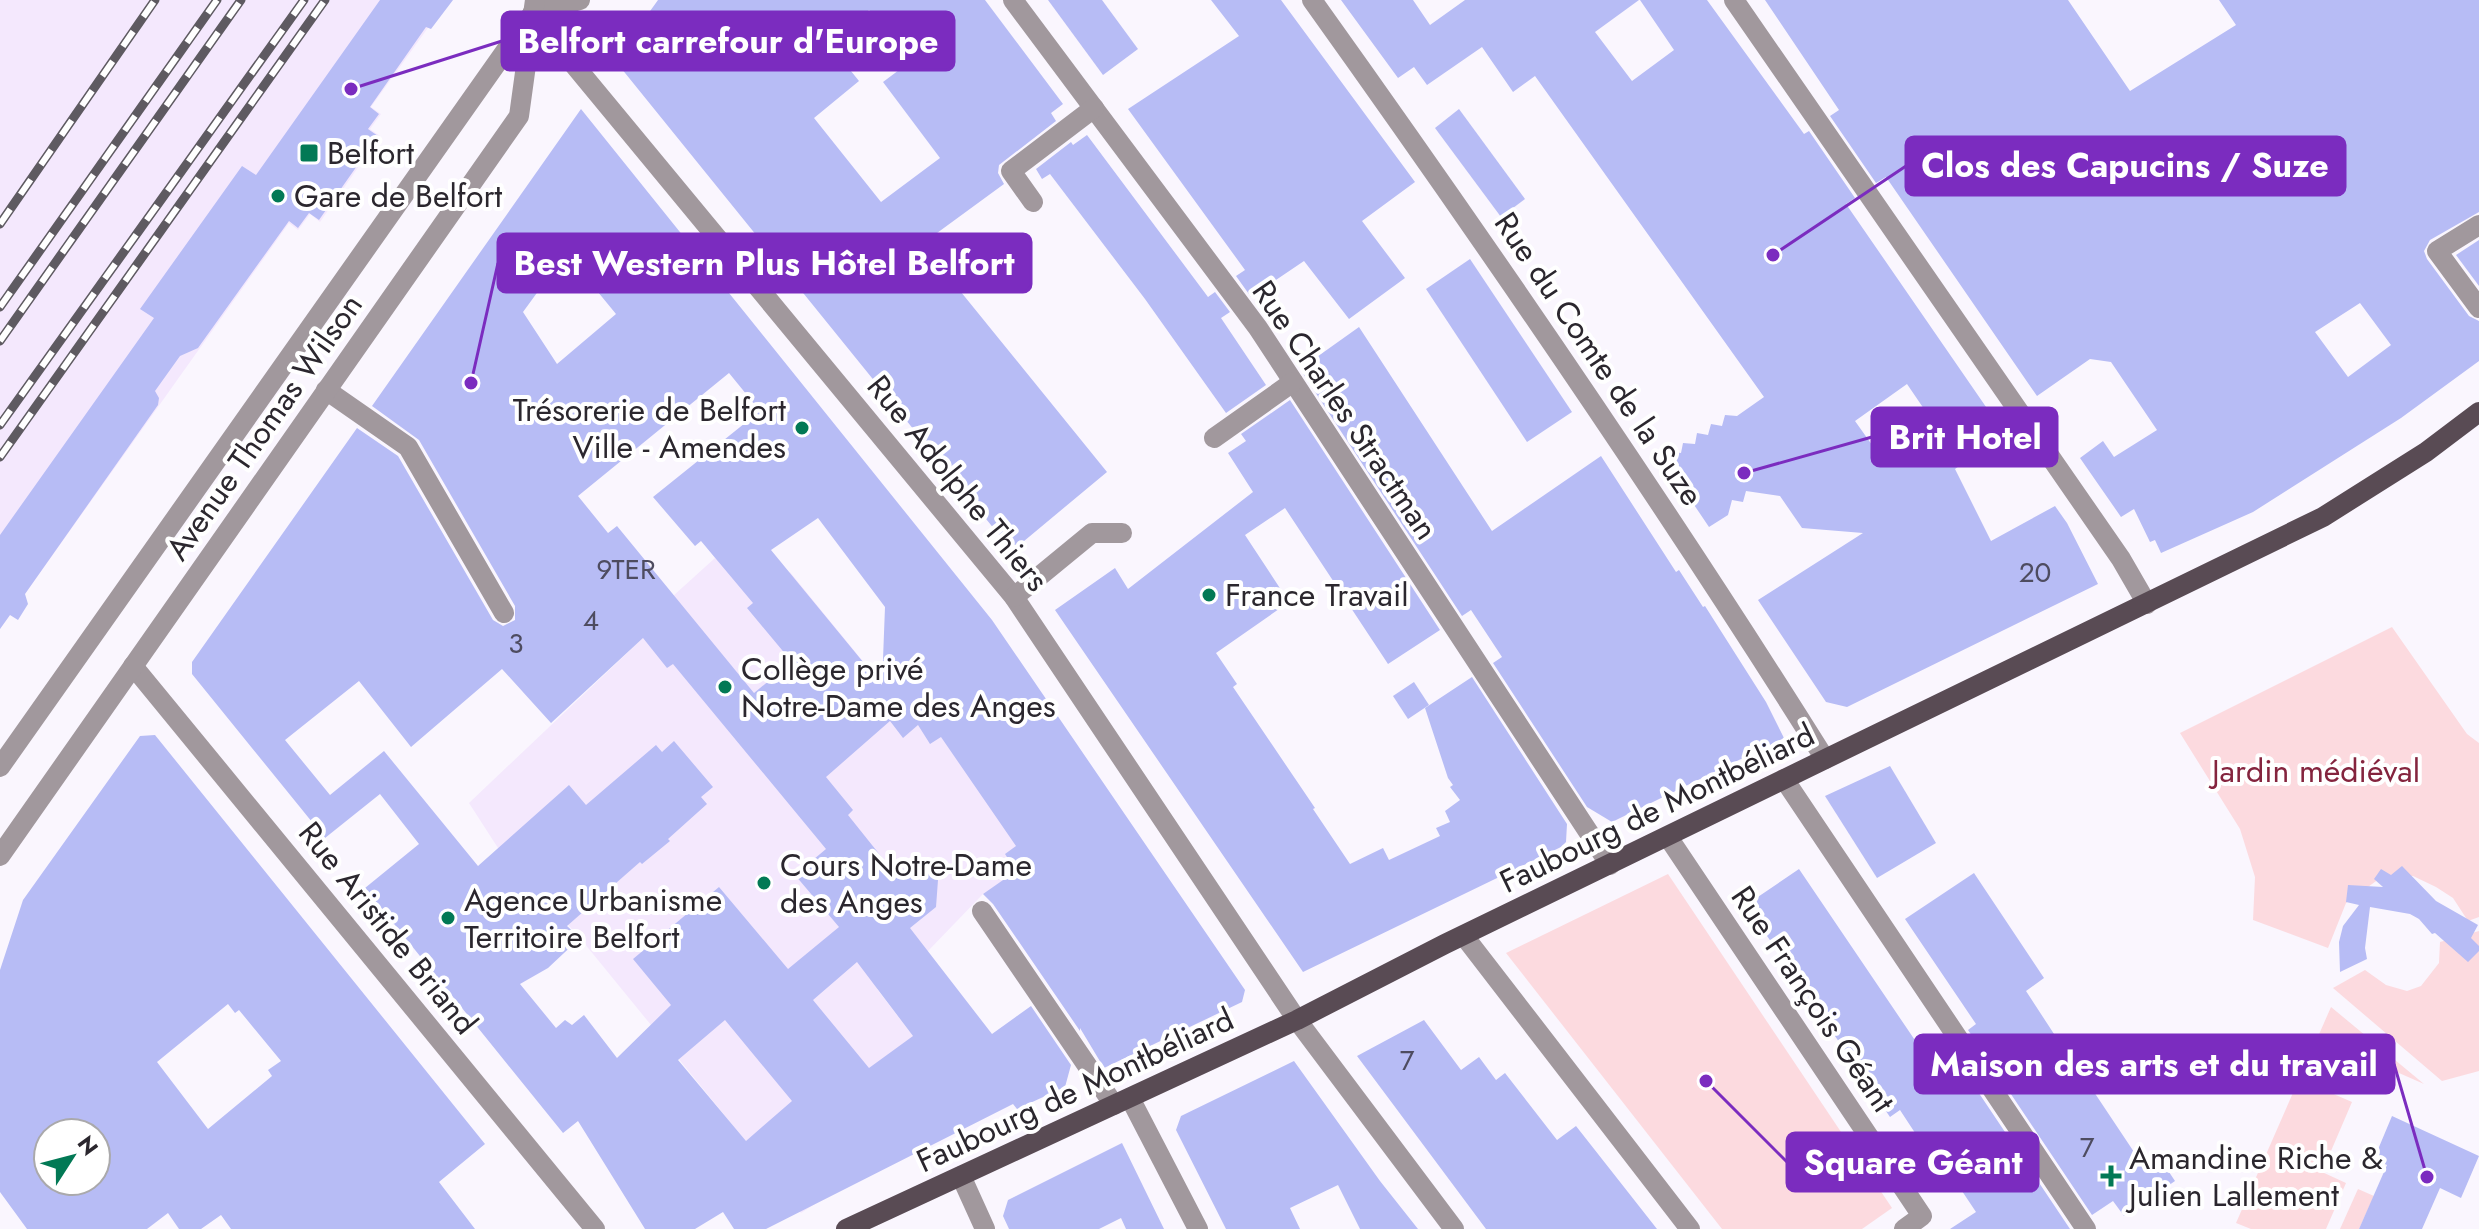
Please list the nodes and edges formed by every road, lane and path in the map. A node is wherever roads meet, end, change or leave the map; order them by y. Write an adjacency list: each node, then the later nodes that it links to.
1 (580, 0): 5 (street)
2 (1013, 0): 6 (street, Rue Charles Stractman)
3 (1312, 0): 19 (street, Rue du Comte de la Suze)
4 (1734, 0): 16 (street)
5 (536, 5): 11 (street, Avenue Thomas Wilson); 15 (street, Rue Adolphe Thiers); 20 (street, Avenue Thomas Wilson)
6 (1094, 108): 7 (street); 10 (street, Rue Charles Stractman)
7 (1033, 202)
8 (2479, 225): 9 (street)
9 (2479, 308)
10 (1293, 382): 13 (street); 24 (street, Rue Charles Stractman)
11 (326, 390): 17 (street); 18 (street, Avenue Thomas Wilson)
12 (2479, 412): 16 (main road, Faubourg de Montbéliard)
13 (1214, 438)
14 (1122, 533): 15 (street)
15 (1014, 597): 27 (street, Rue Adolphe Thiers)
16 (2147, 604): 19 (main road, Faubourg de Montbéliard)
17 (504, 613)
18 (133, 666): 23 (street, Avenue Thomas Wilson); 30 (street, Rue Aristide Briand)
19 (1825, 759): 21 (main road, Faubourg de Montbéliard)
20 (0, 767)
21 (1784, 779): 22 (main road, Faubourg de Montbéliard); 37 (street)
22 (1668, 837): 24 (main road, Faubourg de Montbéliard); 36 (street, Rue François Géant)
23 (0, 856)
24 (1610, 865): 26 (main road, Faubourg de Montbéliard)
25 (982, 911): 28 (street)
26 (1464, 936): 27 (main road, Faubourg de Montbéliard); 35 (street)
27 (1297, 1020): 28 (main road, Faubourg de Montbéliard); 34 (street, Rue Adolphe Thiers)
28 (1122, 1102): 29 (main road, Faubourg de Montbéliard); 33 (street)
29 (961, 1176): 31 (main road, Faubourg de Montbéliard); 32 (street)
30 (595, 1229)
31 (846, 1229)
32 (985, 1229)
33 (1198, 1229)
34 (1454, 1229)
35 (1690, 1229)
36 (1904, 1229)
37 (2086, 1229)

